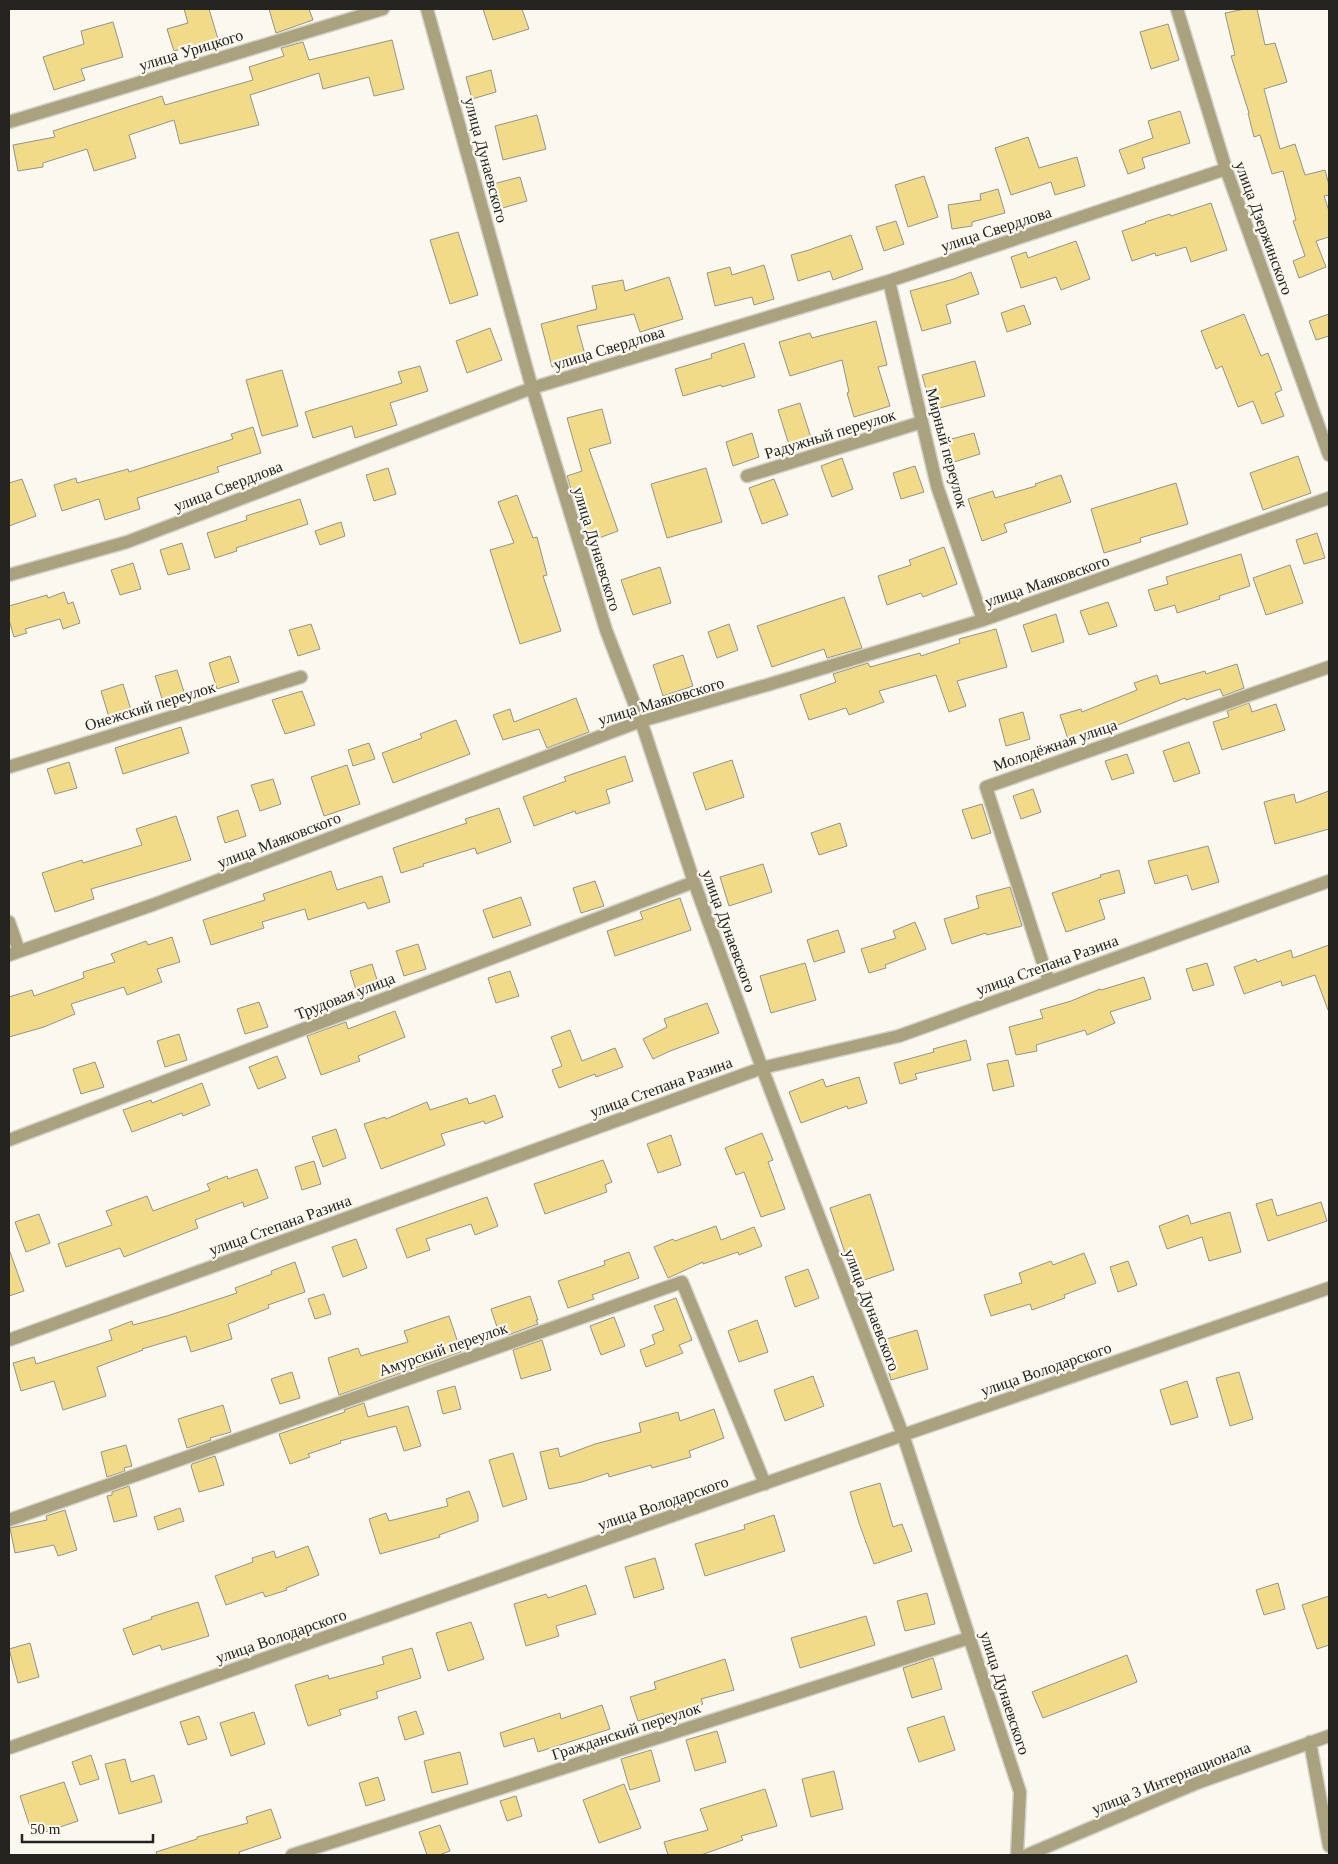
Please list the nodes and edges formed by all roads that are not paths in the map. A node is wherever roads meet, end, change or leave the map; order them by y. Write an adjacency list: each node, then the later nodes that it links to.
1 (383, 9): 4 (street, улица Урицкого)
2 (427, 9): 7 (street, улица Дунаевского)
3 (1177, 9): 5 (street, улица Дзержинского)
4 (9, 122)
5 (1226, 169): 6 (street, улица Свердлова); 9 (street, улица Дзержинского)
6 (889, 281): 7 (street, улица Свердлова); 8 (street, Мирный переулок)
7 (532, 388): 12 (street, улица Свердлова); 16 (street, улица Дунаевского)
8 (922, 422): 10 (street, Радужный переулок); 13 (street, Мирный переулок)
9 (1329, 455)
10 (747, 476)
11 (1329, 498): 13 (street, улица Маяковского)
12 (9, 575)
13 (983, 620): 16 (street, улица Маяковского)
14 (1329, 667): 22 (street, Молодёжная улица)
15 (301, 677): 17 (street, Онежский переулок)
16 (641, 721): 19 (street, улица Дунаевского); 21 (street, улица Маяковского)
17 (9, 767)
18 (1329, 881): 22 (street, улица Степана Разина)
19 (694, 882): 23 (street, улица Дунаевского); 24 (street, Трудовая улица)
20 (9, 922): 21 (street)
21 (14, 953)
22 (1049, 982): 23 (street, улица Степана Разина)
23 (762, 1068): 26 (street, улица Степана Разина); 27 (street, улица Дунаевского)
24 (9, 1140)
25 (1329, 1288): 27 (street, улица Володарского)
26 (9, 1340)
27 (903, 1436): 28 (street, улица Володарского); 30 (street, улица Дунаевского)
28 (765, 1484): 29 (street, Амурский переулок); 33 (street, улица Володарского)
29 (9, 1520)
30 (969, 1638): 35 (street, Гражданский переулок); 36 (street, улица Дунаевского)
31 (1329, 1736): 32 (street, улица 3 Интернационала)
32 (1310, 1742): 34 (street); 37 (street, улица 3 Интернационала)
33 (9, 1748)
34 (1329, 1846)
35 (292, 1855)
36 (1017, 1855)
37 (1027, 1855)

